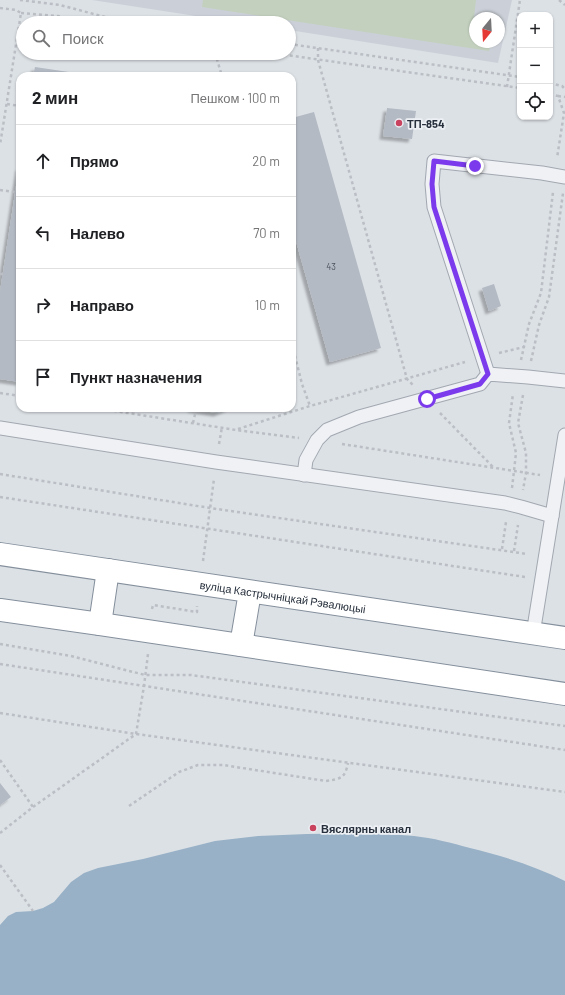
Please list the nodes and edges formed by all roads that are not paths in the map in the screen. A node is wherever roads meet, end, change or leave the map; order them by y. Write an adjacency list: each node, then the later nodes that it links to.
1 (560, 176): 2 (lane)
2 (488, 374): 3 (lane); 6 (lane)
3 (565, 381)
4 (0, 428): 6 (lane)
5 (565, 436): 7 (lane)
6 (304, 475): 7 (lane)
7 (552, 516): 13 (lane)
8 (0, 554): 9 (highway, вуліца Кастрычніцкай Рэвалюцыі)
9 (108, 570): 10 (highway, вуліца Кастрычніцкай Рэвалюцыі); 12 (highway)
10 (250, 592): 13 (highway, вуліца Кастрычніцкай Рэвалюцыі); 15 (highway)
11 (0, 610): 12 (highway)
12 (100, 624): 15 (highway)
13 (533, 634): 14 (highway, вуліца Кастрычніцкай Рэвалюцыі)
14 (565, 638)
15 (241, 645): 16 (highway)
16 (565, 694)

